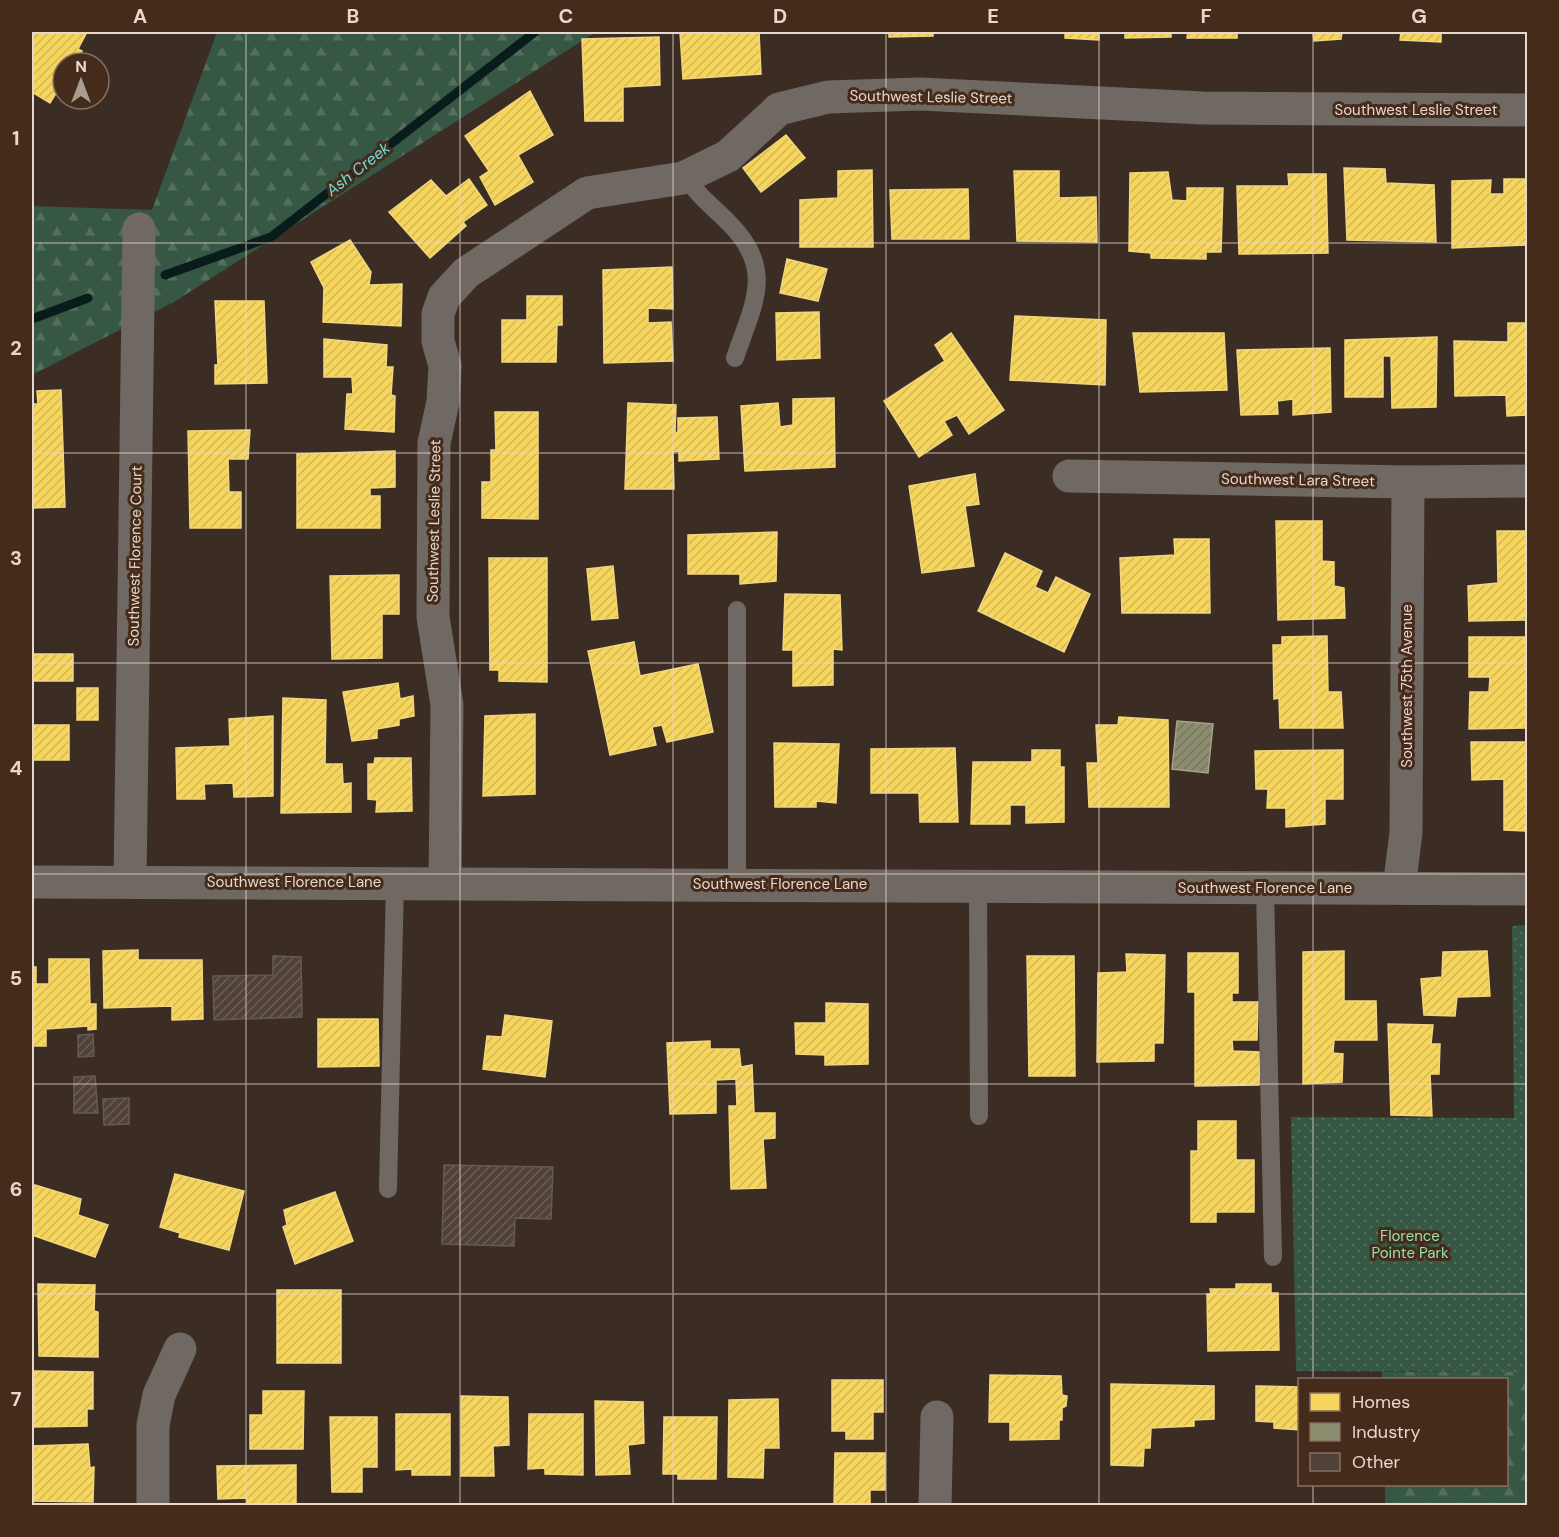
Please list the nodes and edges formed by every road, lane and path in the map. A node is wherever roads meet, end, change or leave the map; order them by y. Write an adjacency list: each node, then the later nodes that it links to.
1 (1527, 110): 2 (street, Southwest Leslie Street)
2 (685, 176): 4 (lane); 12 (street, Southwest Leslie Street)
3 (139, 229): 10 (street, Southwest Florence Court)
4 (735, 358)
5 (1069, 476): 7 (street, Southwest Lara Street)
6 (1527, 481): 7 (street, Southwest Lara Street)
7 (1408, 482): 16 (street, Southwest 75th Avenue)
8 (737, 610): 13 (lane)
9 (32, 882): 10 (street, Southwest Florence Lane)
10 (130, 882): 11 (street, Southwest Florence Lane)
11 (395, 882): 12 (street, Southwest Florence Lane); 19 (lane)
12 (445, 882): 13 (street, Southwest Florence Lane)
13 (737, 884): 14 (street, Southwest Florence Lane)
14 (978, 886): 15 (street, Southwest Florence Lane); 18 (lane)
15 (1265, 888): 16 (street, Southwest Florence Lane); 20 (lane)
16 (1399, 888): 17 (street, Southwest Florence Lane)
17 (1527, 890)
18 (979, 1116)
19 (388, 1190)
20 (1273, 1257)
21 (180, 1349): 23 (street)
22 (937, 1417): 24 (street)
23 (153, 1506)
24 (935, 1506)

